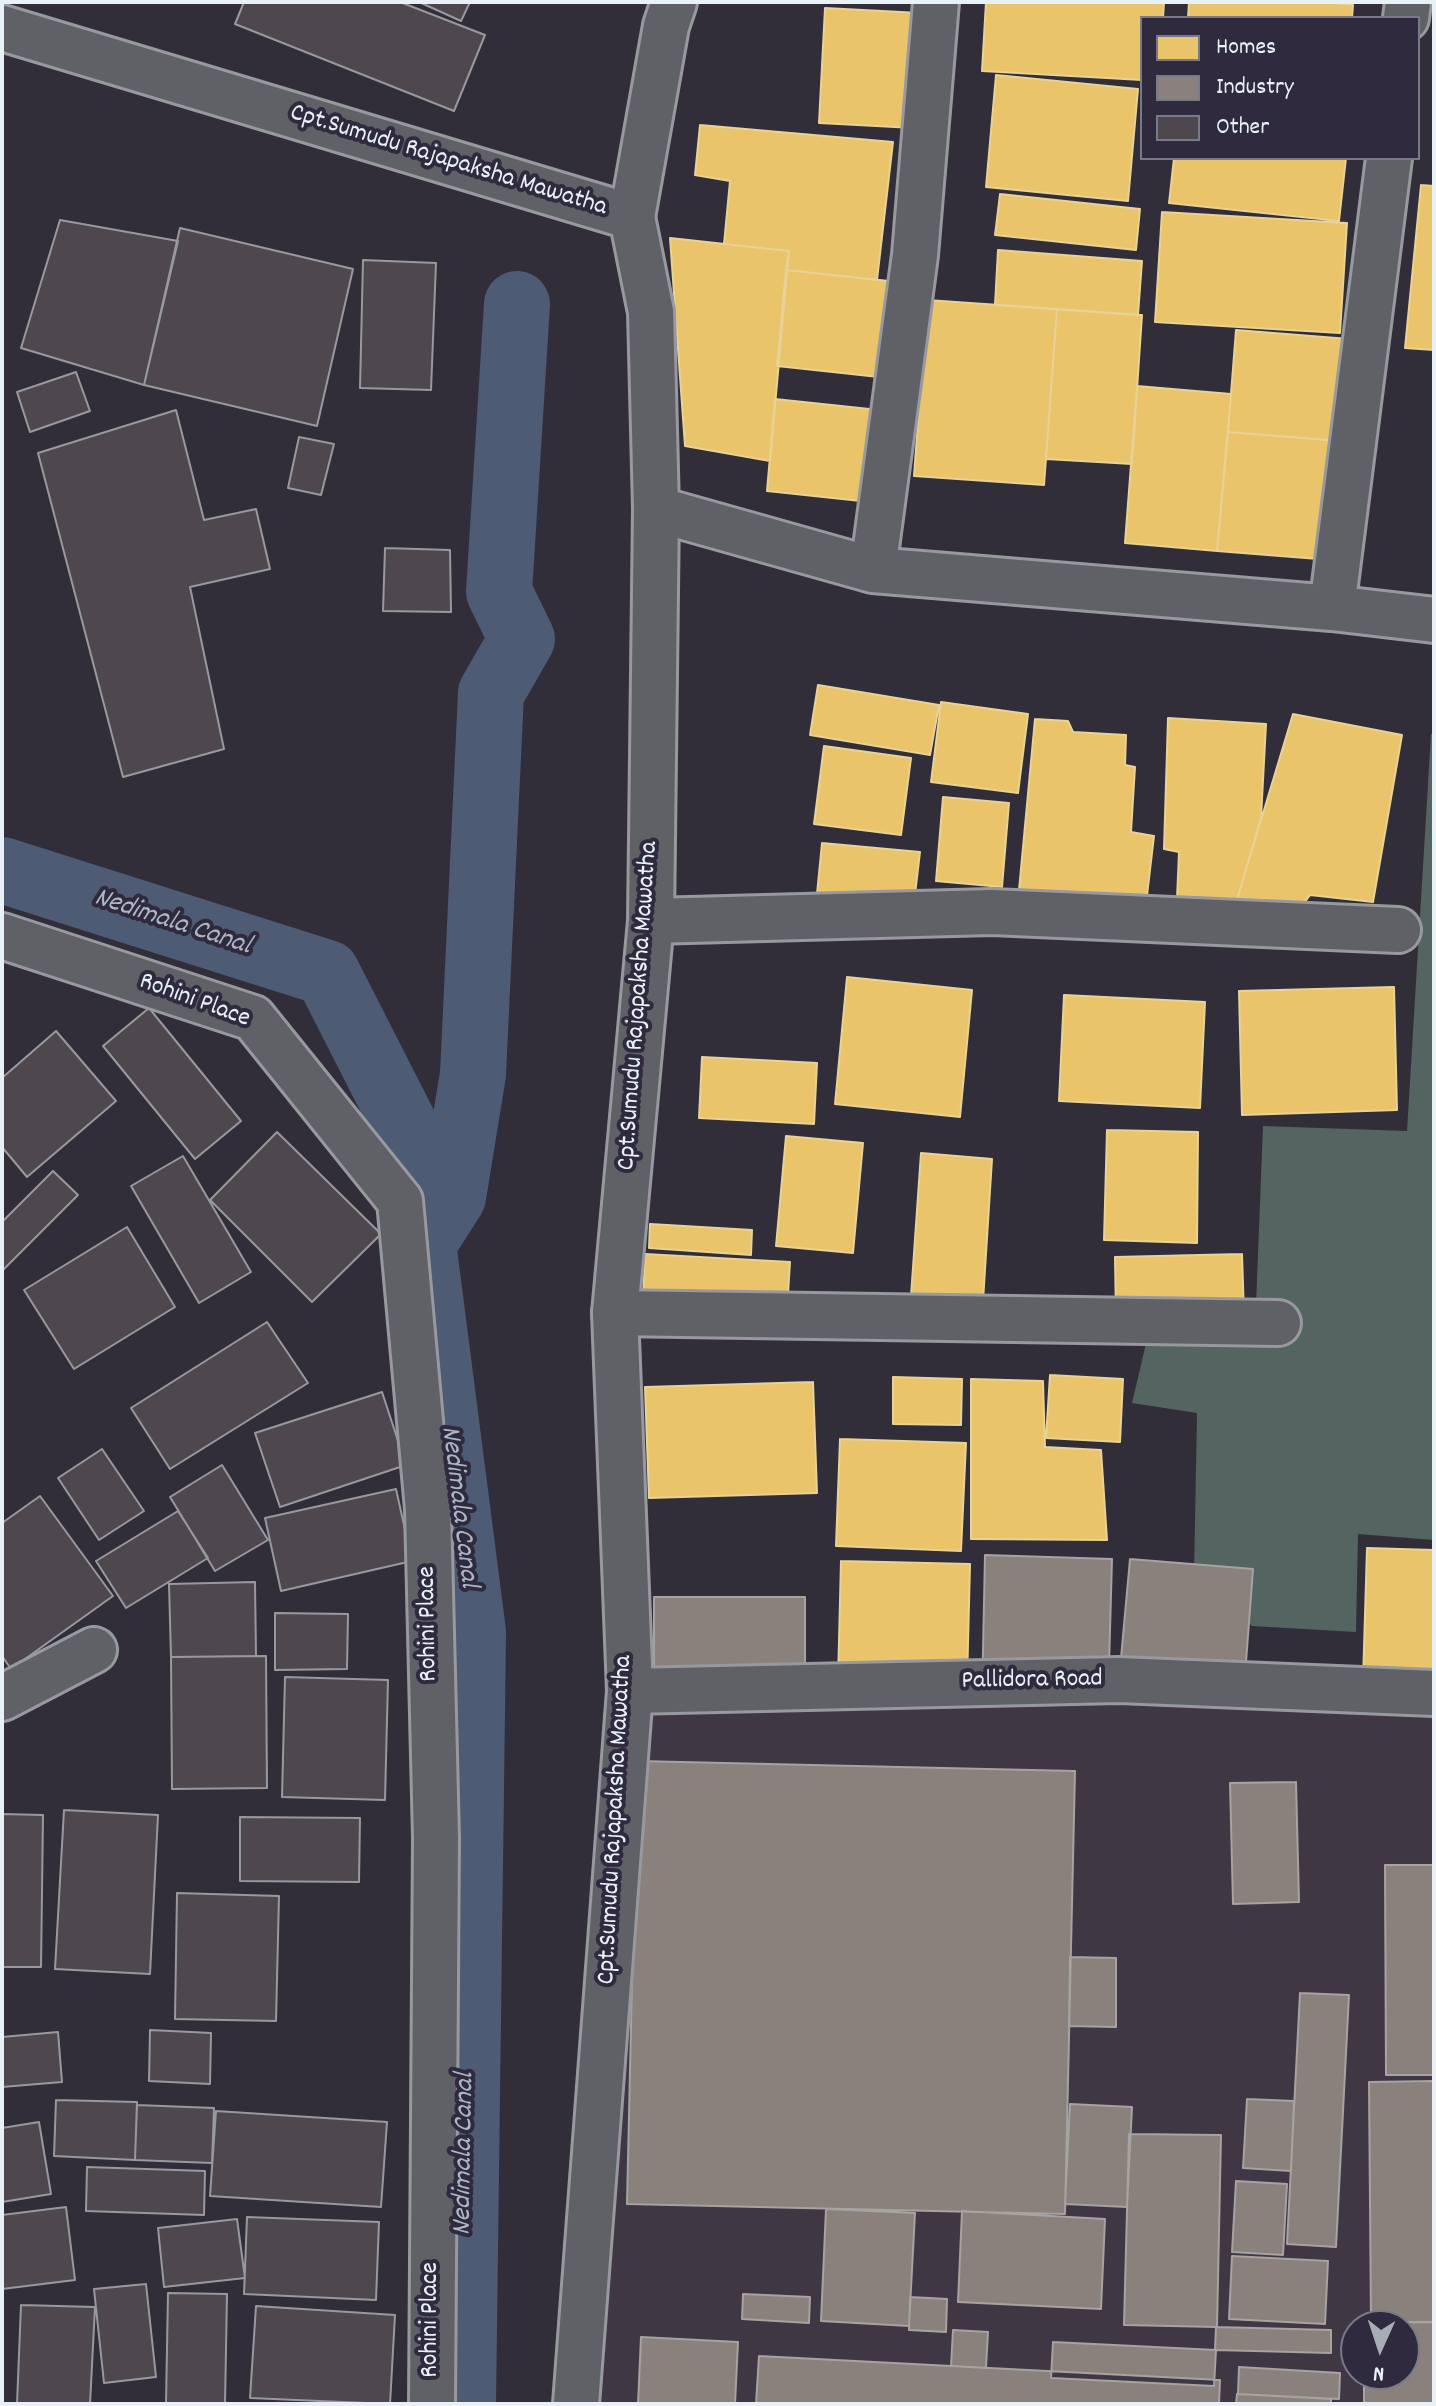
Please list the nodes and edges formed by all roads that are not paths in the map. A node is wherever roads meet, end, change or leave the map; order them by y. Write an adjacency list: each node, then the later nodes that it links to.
1 (674, 2): 5 (street)
2 (936, 2): 7 (street)
3 (2, 28): 5 (street, Cpt.Sumudu Rajapaksha Mawatha)
4 (1389, 160): 8 (street)
5 (632, 217): 6 (street, Cpt.Sumudu Rajapaksha Mawatha)
6 (656, 509): 7 (street); 10 (street, Cpt.Sumudu Rajapaksha Mawatha)
7 (873, 570): 8 (street)
8 (1332, 608): 9 (street)
9 (1434, 620)
10 (651, 921): 11 (street); 13 (street, Cpt.Sumudu Rajapaksha Mawatha)
11 (1398, 930)
12 (2, 936): 19 (street, Rohini Place)
13 (615, 1313): 14 (street); 16 (street, Cpt.Sumudu Rajapaksha Mawatha)
14 (1278, 1323)
15 (94, 1650): 18 (street)
16 (630, 1691): 17 (street, Pallidora Road); 20 (street, Cpt.Sumudu Rajapaksha Mawatha)
17 (1434, 1693)
18 (2, 1698)
19 (432, 2404)
20 (576, 2404)

